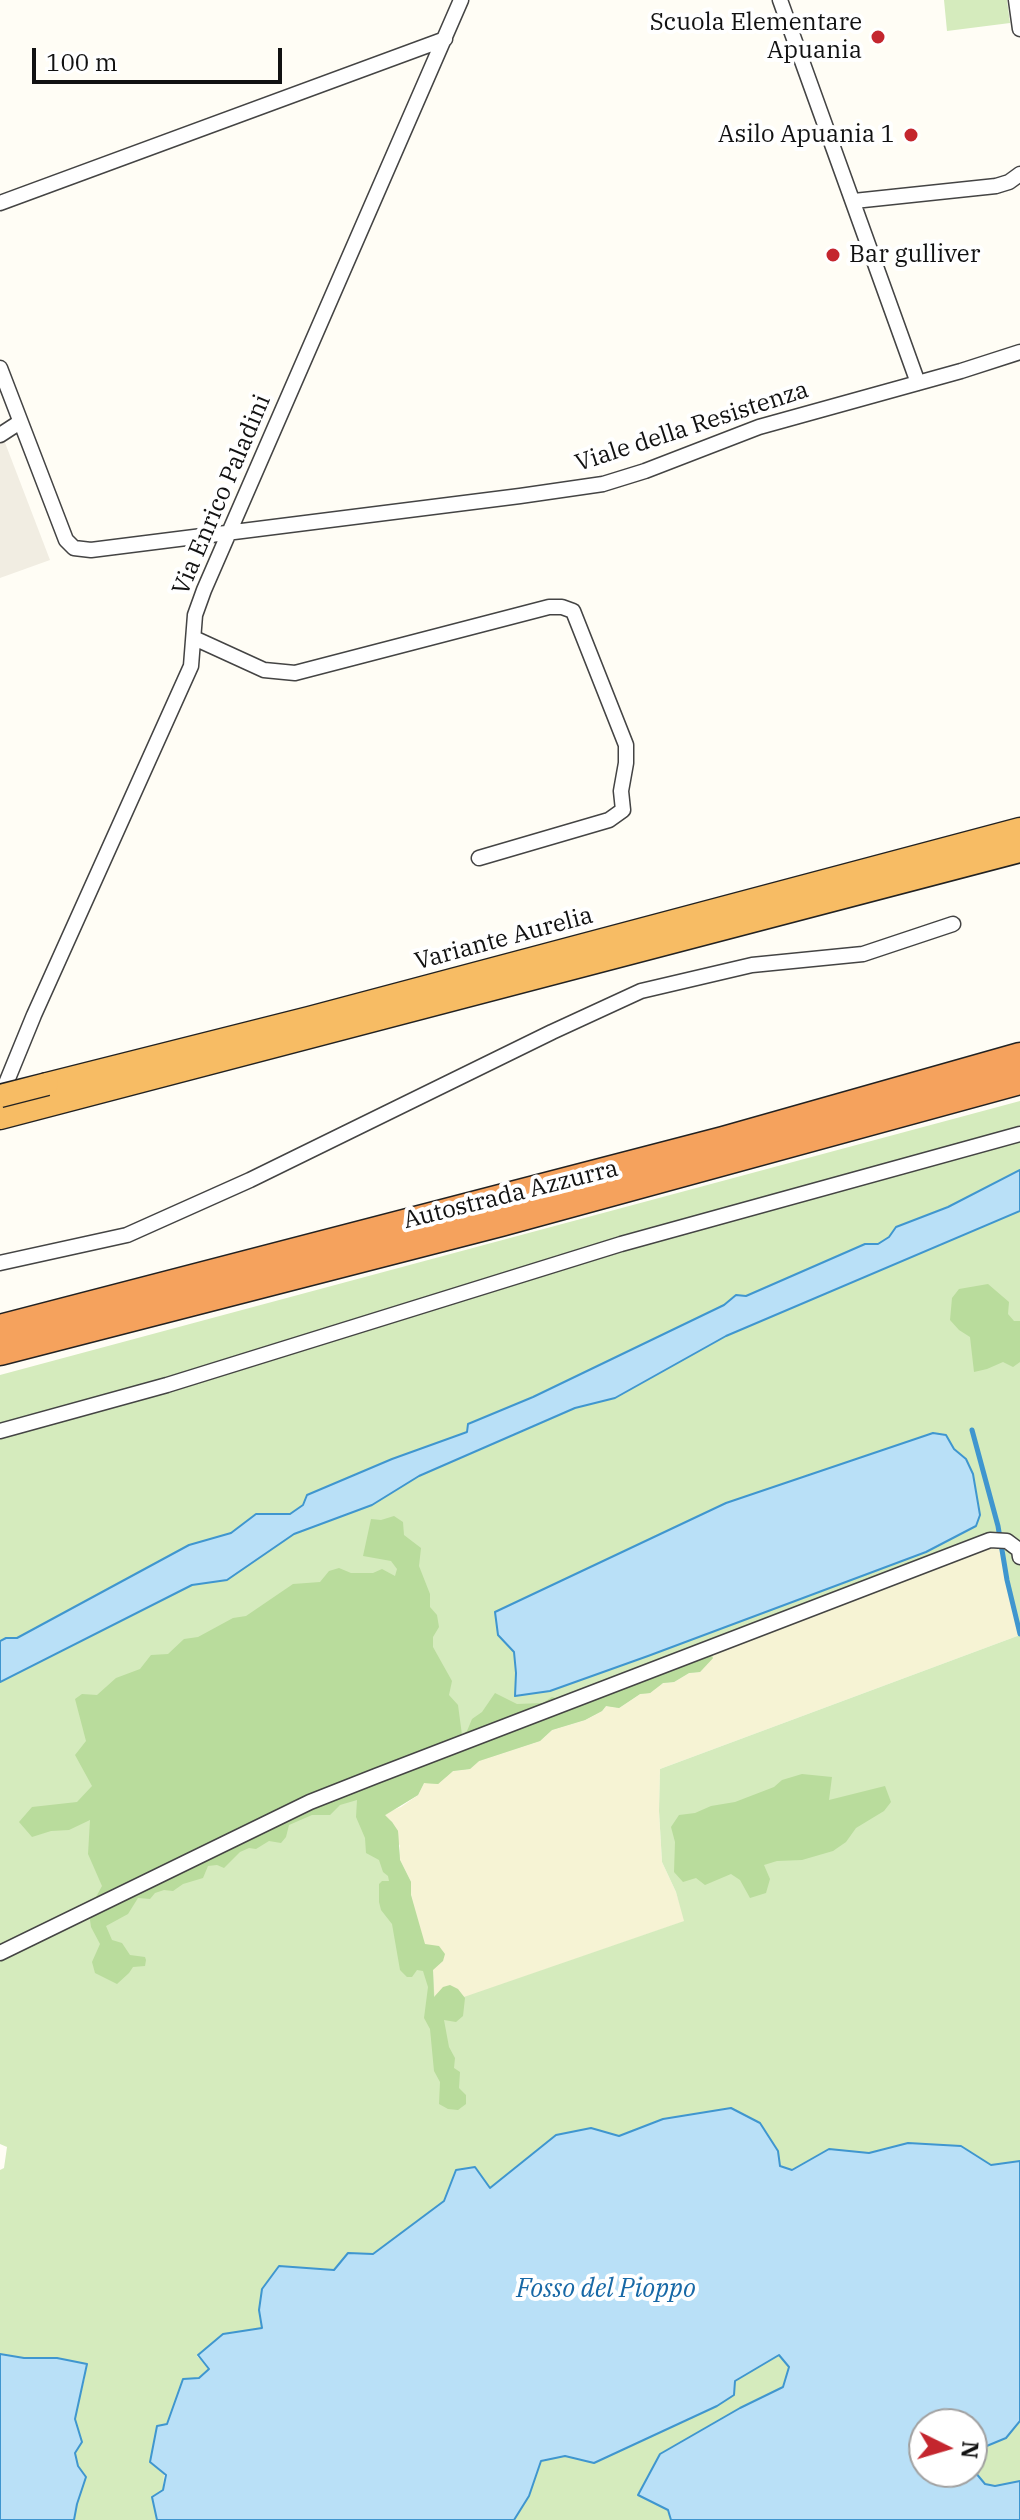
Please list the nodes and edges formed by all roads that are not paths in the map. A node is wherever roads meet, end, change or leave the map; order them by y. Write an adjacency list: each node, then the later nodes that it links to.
1 (461, 0): 5 (street, Via Enrico Paladini)
2 (780, 0): 7 (street)
3 (1016, 0): 4 (street)
4 (1020, 29)
5 (445, 39): 8 (street); 14 (street, Via Enrico Paladini)
6 (1020, 174): 7 (street)
7 (854, 201): 11 (street)
8 (0, 203)
9 (1020, 352): 11 (street, Viale della Resistenza)
10 (0, 368): 12 (street)
11 (918, 383): 14 (street, Viale della Resistenza)
12 (20, 422): 13 (street); 14 (street)
13 (0, 435)
14 (229, 533): 15 (street, Via Enrico Paladini)
15 (194, 638): 18 (street); 23 (street, Via Enrico Paladini)
16 (1020, 829): 22 (highway, Variante Aurelia)
17 (1020, 851): 22 (highway, Variante Aurelia)
18 (479, 858)
19 (953, 924): 26 (street)
20 (1020, 1056): 27 (highway, Autostrada Azzurra)
21 (1020, 1081): 28 (highway, Autostrada Azzurra)
22 (49, 1095): 23 (highway, Variante Aurelia, bridge); 24 (highway, Variante Aurelia)
23 (0, 1097)
24 (0, 1118)
25 (1020, 1134): 29 (street)
26 (0, 1263)
27 (0, 1328)
28 (0, 1352)
29 (0, 1431)
30 (1020, 1557): 31 (street)
31 (0, 1953)

